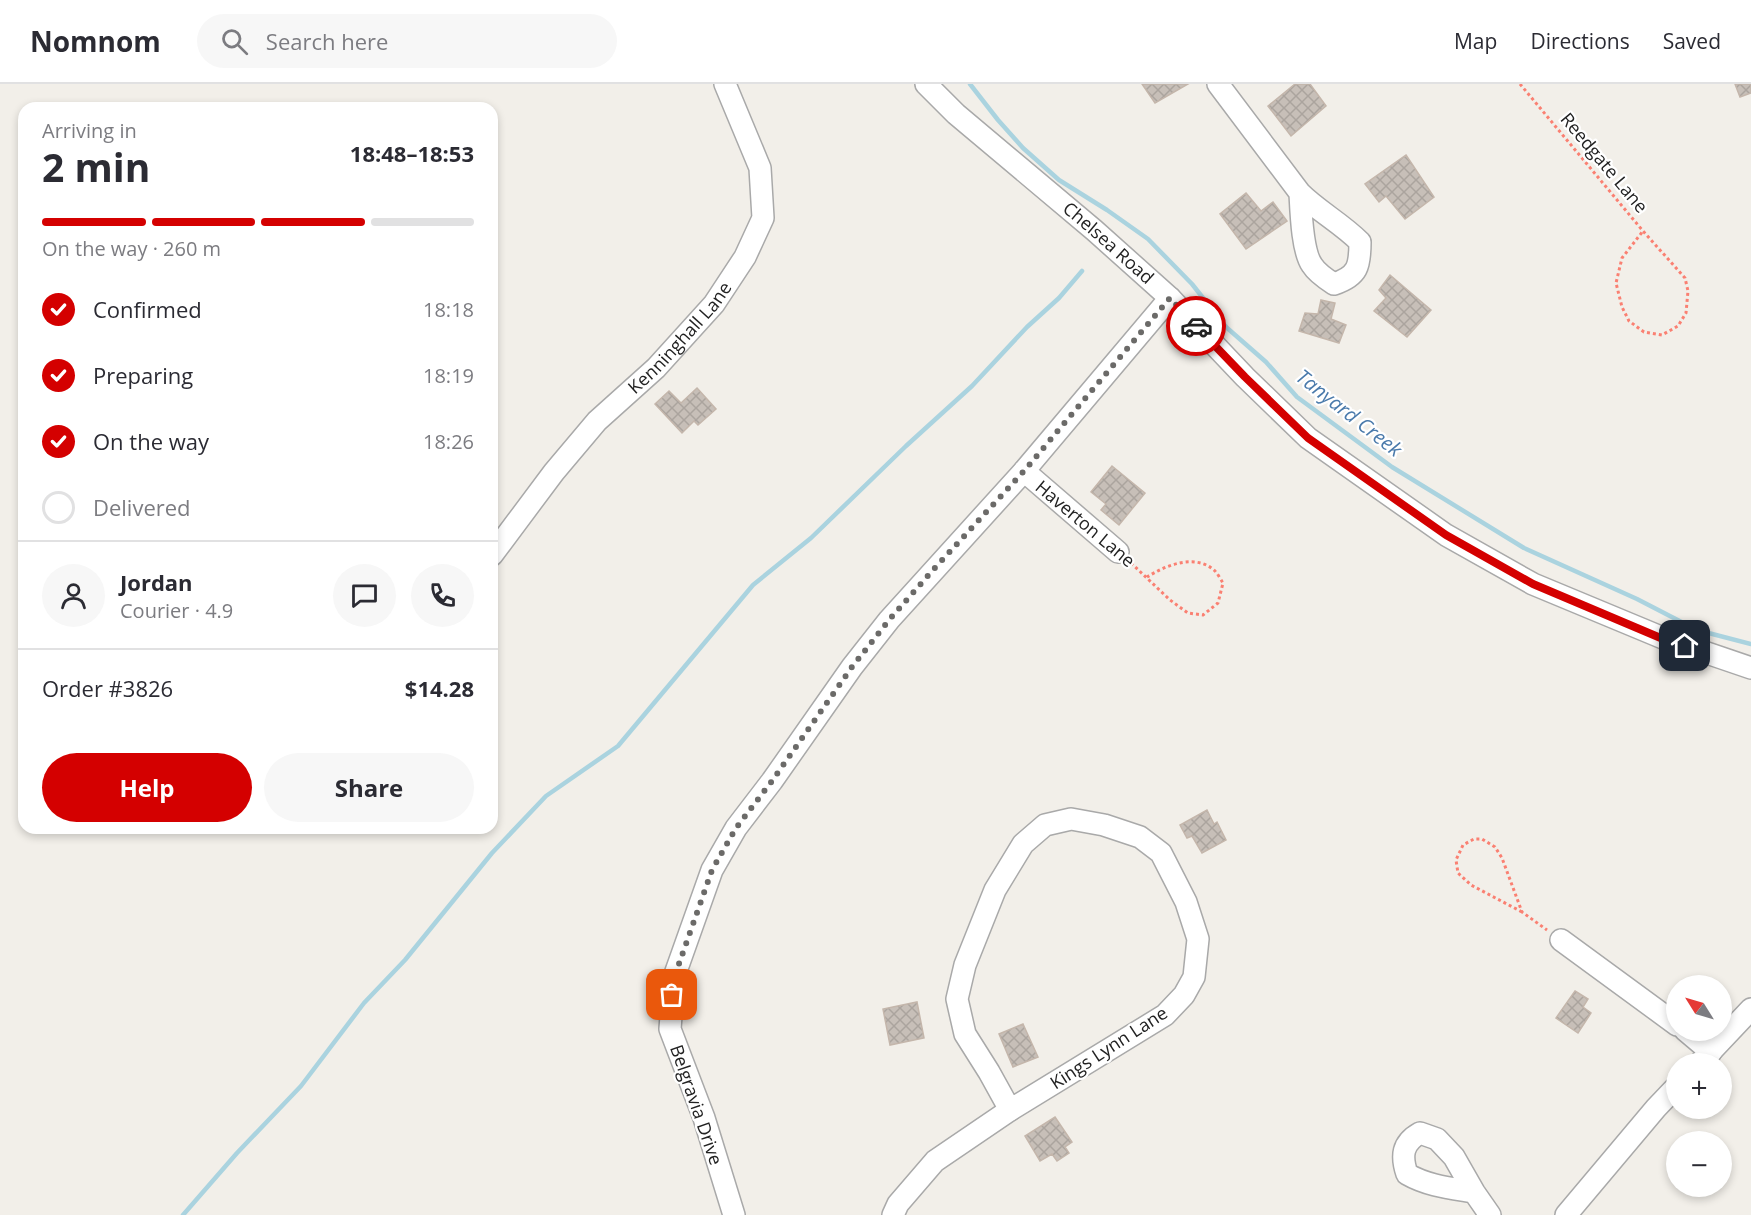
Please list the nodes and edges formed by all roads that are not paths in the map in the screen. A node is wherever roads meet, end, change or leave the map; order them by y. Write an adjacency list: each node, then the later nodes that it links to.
1 (725, 84): 7 (street, Kenninghall Lane)
2 (926, 84): 5 (street, Chelsea Road)
3 (1218, 84): 4 (street)
4 (1300, 193)
5 (1170, 298): 6 (street, Belgravia Drive); 9 (street, Chelsea Road)
6 (1024, 471): 8 (street, Haverton Lane); 17 (street, Belgravia Drive)
7 (498, 547)
8 (1118, 552)
9 (1751, 668)
10 (1561, 940): 12 (street)
11 (1751, 1009): 13 (street)
12 (1666, 1017)
13 (1710, 1053)
14 (1666, 1098): 20 (street)
15 (1010, 1110): 15 (street, Kings Lynn Lane); 18 (street, Kings Lynn Lane)
16 (1474, 1192): 19 (street)
17 (734, 1215)
18 (892, 1215)
19 (1490, 1215)
20 (1566, 1215)

